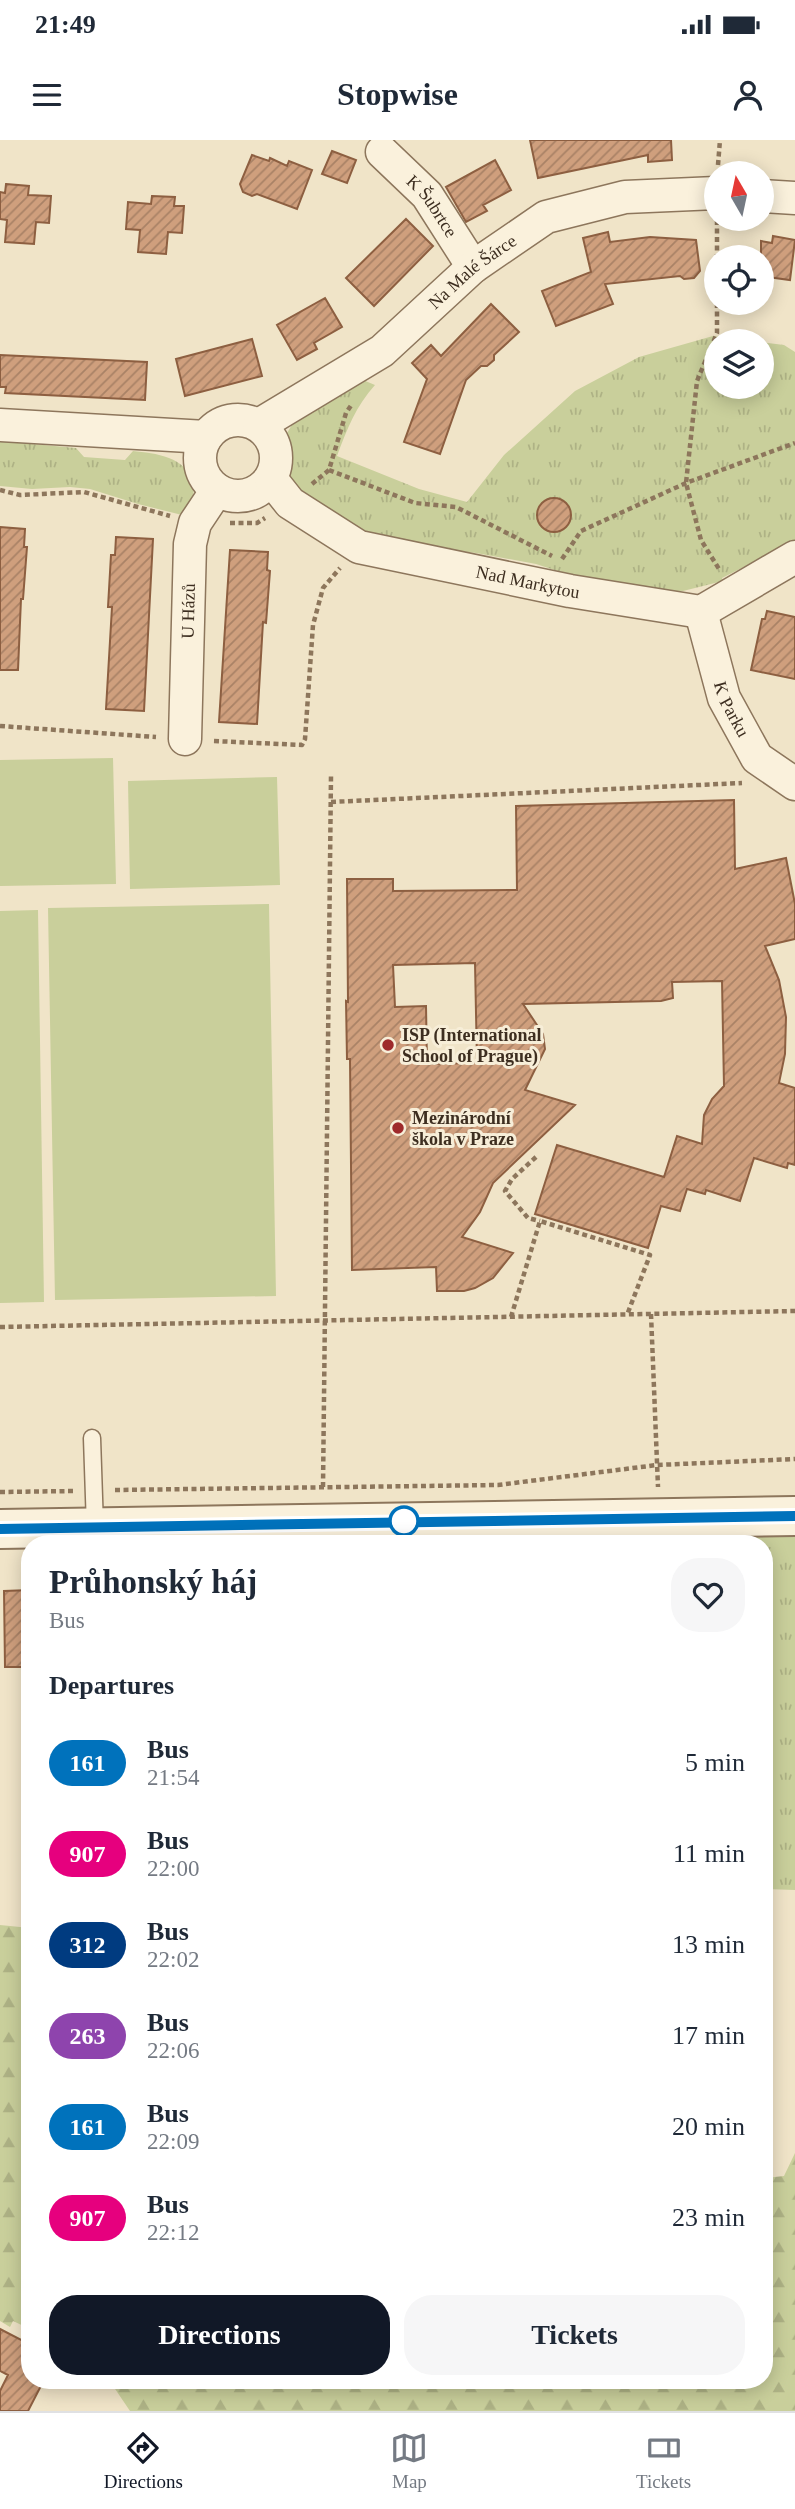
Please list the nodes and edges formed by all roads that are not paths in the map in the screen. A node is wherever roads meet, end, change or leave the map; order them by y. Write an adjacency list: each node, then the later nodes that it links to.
1 (382, 152): 5 (street, K Šubrtce)
2 (704, 194): 5 (street, Na Malé Šárce)
3 (774, 197): 4 (street)
4 (795, 198)
5 (473, 267): 7 (street, Na Malé Šárce)
6 (0, 425): 8 (street)
7 (260, 425): 8 (street); 9 (street)
8 (206, 437): 10 (street)
9 (271, 479): 10 (street); 12 (street, Nad Markytou)
10 (217, 490): 13 (street, U Házů)
11 (795, 557): 12 (street)
12 (701, 612): 14 (street, K Parku)
13 (185, 739)
14 (784, 777)
15 (92, 1438): 16 (lane)
16 (94, 1509): 17 (street); 18 (street)
17 (795, 1516)
18 (0, 1529)

